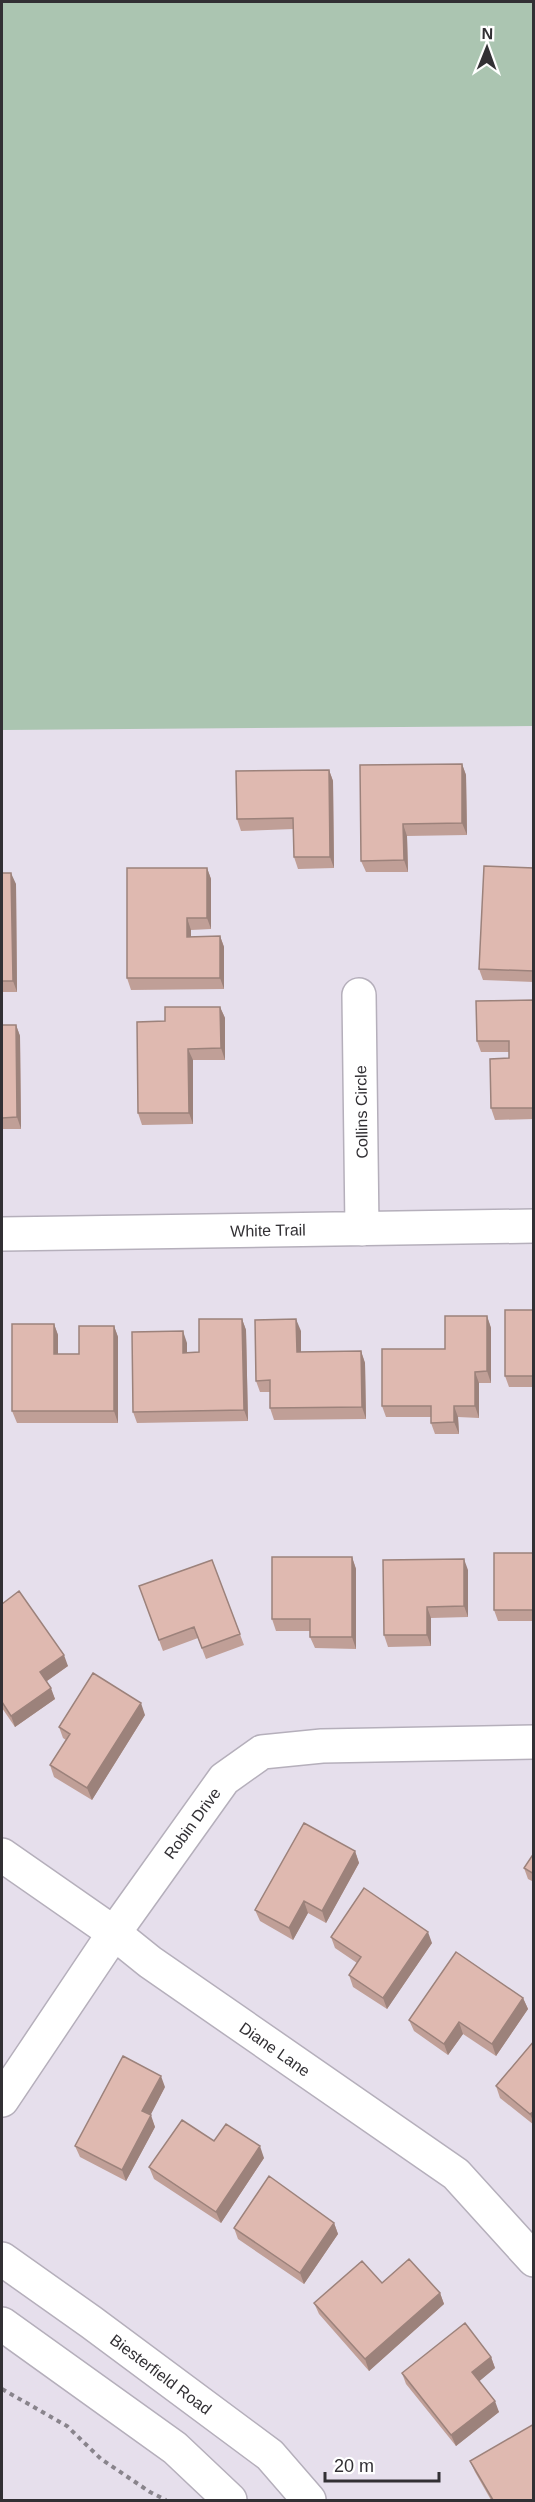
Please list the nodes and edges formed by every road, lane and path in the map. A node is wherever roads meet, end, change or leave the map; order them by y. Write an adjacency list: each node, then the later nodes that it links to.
1 (359, 995): 3 (street, Collins Circle)
2 (534, 1226): 3 (street, White Trail)
3 (362, 1229): 4 (street, White Trail)
4 (2, 1234)
5 (534, 1742): 7 (street, Robin Drive)
6 (2, 1855): 7 (street, Diane Lane)
7 (114, 1933): 8 (street, Robin Drive); 10 (street, Diane Lane)
8 (2, 2100)
9 (2, 2259): 15 (street, Biesterfield Road)
10 (534, 2260)
11 (2, 2324): 14 (street)
12 (2, 2390): 13 (path)
13 (166, 2500)
14 (230, 2500)
15 (309, 2500)

